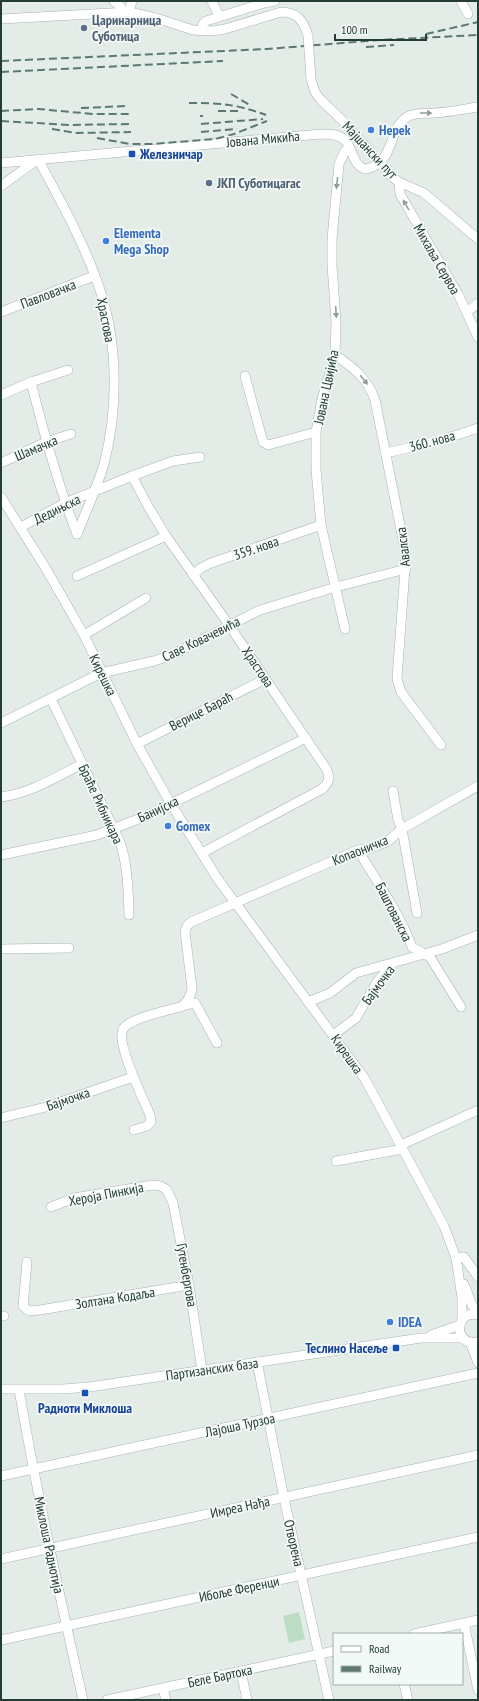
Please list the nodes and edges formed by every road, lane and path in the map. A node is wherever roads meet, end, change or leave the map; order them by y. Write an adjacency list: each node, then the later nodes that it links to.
1 (114, 1): 6 (street)
2 (132, 1): 6 (street)
3 (212, 1): 8 (street)
4 (275, 1): 8 (street)
5 (461, 1): 7 (street)
6 (125, 12): 9 (street); 10 (street)
7 (468, 14)
8 (219, 16): 10 (street)
9 (1, 19)
10 (201, 31): 14 (street, Мајшански пут, bridge)
11 (478, 107): 14 (street, one-way to 11)
12 (349, 147): 13 (street, Јована Микића); 14 (street, Јована Микића); 24 (street, Јована Цвијића, one-way to 24)
13 (38, 159): 15 (street, Јована Микића); 17 (street); 19 (street, Храстова)
14 (379, 162): 16 (street, Мајшански пут)
15 (1, 163)
16 (399, 182): 18 (street, Мајшански пут); 22 (street, Михаља Сервоа, one-way to 16)
17 (1, 186)
18 (478, 239)
19 (94, 276): 21 (street, Павловачка); 37 (street, Храстова)
20 (478, 303): 22 (street)
21 (1, 312)
22 (467, 312): 23 (street, Михаља Сервоа)
23 (478, 337)
24 (335, 355): 30 (street, Јована Цвијића); 33 (street, Авалска, one-way to 33)
25 (68, 370): 27 (street)
26 (244, 376): 30 (street)
27 (31, 382): 28 (street); 32 (street)
28 (1, 395)
29 (478, 428): 33 (street, 360. нова)
30 (316, 432): 40 (street, Јована Цвијића)
31 (71, 434): 32 (street, Шамачка)
32 (46, 442): 35 (street, Шамачка); 39 (street)
33 (386, 453): 43 (street, Авалска)
34 (200, 457): 36 (street)
35 (1, 463)
36 (132, 476): 37 (street); 42 (street, Храстова)
37 (94, 492): 39 (street, Дедињска); 39 (street, Храстова)
38 (1, 499): 41 (street, Кирешка)
39 (66, 503): 41 (street, Дедињска)
40 (321, 525): 44 (street, 359. нова); 46 (street, Јована Цвијића)
41 (20, 527): 50 (street, Кирешка)
42 (166, 536): 44 (street, Храстова); 45 (street)
43 (406, 569): 46 (street, Саве Ковачевића); 57 (street, Авалска)
44 (193, 575): 48 (street, Храстова)
45 (76, 576)
46 (336, 587): 48 (street, Саве Ковачевића); 49 (street, Јована Цвијића)
47 (146, 598): 50 (street)
48 (230, 625): 51 (street, Саве Ковачевића); 52 (street, Храстова)
49 (345, 629)
50 (84, 636): 51 (street, Кирешка)
51 (102, 673): 53 (street, Саве Ковачевића); 56 (street, Кирешка)
52 (265, 679): 55 (street, Храстова); 56 (street, Верице Бараћ)
53 (51, 699): 54 (street, Саве Ковачевића); 58 (street, Браће Рибникара)
54 (2, 720)
55 (306, 738): 62 (street, Банијска); 66 (street)
56 (137, 744): 62 (street, Кирешка)
57 (441, 744)
58 (82, 764): 61 (street); 63 (street, Браће Рибникара)
59 (478, 786): 64 (street, Копаоничка)
60 (393, 791): 64 (street)
61 (1, 797)
62 (171, 804): 63 (street, Банијска); 66 (street, Кирешка)
63 (113, 829): 67 (street, Банијска); 70 (street, Браће Рибникара)
64 (402, 829): 65 (street, Копаоничка); 69 (street)
65 (358, 850): 68 (street, Копаоничка); 74 (street, Баштованска)
66 (202, 853): 68 (street, Кирешка)
67 (1, 855)
68 (235, 902): 76 (street); 77 (street, Кирешка)
69 (417, 913)
70 (129, 915)
71 (478, 935): 74 (street, Бајмочка)
72 (69, 948): 73 (street)
73 (1, 949)
74 (426, 953): 75 (street, Бајмочка); 78 (street, Баштованска)
75 (392, 962): 77 (street); 79 (street, Бајмочка)
76 (193, 999): 80 (street); 81 (street)
77 (308, 1002): 79 (street, Кирешка)
78 (461, 1007)
79 (333, 1035): 85 (street, Кирешка)
80 (217, 1043)
81 (133, 1077): 83 (street, Бајмочка); 84 (street)
82 (478, 1110): 85 (street)
83 (1, 1118)
84 (134, 1130)
85 (402, 1147): 86 (street); 89 (street, Кирешка)
86 (336, 1162)
87 (161, 1186): 88 (street, Хероја Пинкија); 93 (street, Гутенбергова)
88 (51, 1207)
89 (456, 1258): 91 (street, Кирешка); 92 (street)
90 (26, 1262): 93 (street, Золтана Кодаља)
91 (459, 1273): 94 (street, Кирешка); 95 (street, Кирешка)
92 (478, 1277)
93 (189, 1285): 100 (street, Гутенбергова)
94 (478, 1314): 95 (street, Партизанских база)
95 (461, 1322): 96 (street, Партизанских база); 97 (street, Кирешка)
96 (421, 1338): 97 (street, Партизанских база); 98 (street, Партизанских база)
97 (470, 1341): 99 (street, Кирешка)
98 (257, 1362): 100 (street, Партизанских база); 104 (street, Отворена)
99 (478, 1362)
100 (202, 1370): 103 (street, Партизанских база)
101 (478, 1373): 104 (street, Лајоша Турзоа)
102 (1, 1389): 103 (street, Партизанских база)
103 (19, 1390): 106 (street, Миклоша Раднотија)
104 (267, 1419): 106 (street, Лајоша Турзоа); 108 (street, Отворена)
105 (478, 1455): 108 (street, Имреа Нађа)
106 (33, 1469): 107 (street, Лајоша Турзоа); 110 (street, Миклоша Раднотија)
107 (1, 1476)
108 (284, 1498): 110 (street, Имреа Нађа); 112 (street, Отворена)
109 (478, 1537): 112 (street, Ибоље Ференци)
110 (49, 1548): 111 (street, Имреа Нађа); 115 (street, Миклоша Раднотија)
111 (1, 1559)
112 (301, 1575): 115 (street, Ибоље Ференци); 119 (street, Отворена)
113 (478, 1620): 114 (street)
114 (464, 1623): 116 (street); 123 (street)
115 (67, 1626): 117 (street, Ибоље Ференци); 124 (street, Миклоша Раднотија)
116 (419, 1633)
117 (1, 1640)
118 (333, 1651): 119 (street, Беле Бартока)
119 (320, 1654): 120 (street, Беле Бартока); 128 (street, Отворена)
120 (241, 1671): 122 (street, Беле Бартока); 127 (street)
121 (404, 1685): 129 (street)
122 (163, 1688): 125 (street, Беле Бартока); 126 (street)
123 (478, 1690)
124 (83, 1700)
125 (107, 1700)
126 (166, 1700)
127 (247, 1700)
128 (329, 1700)
129 (408, 1700)

